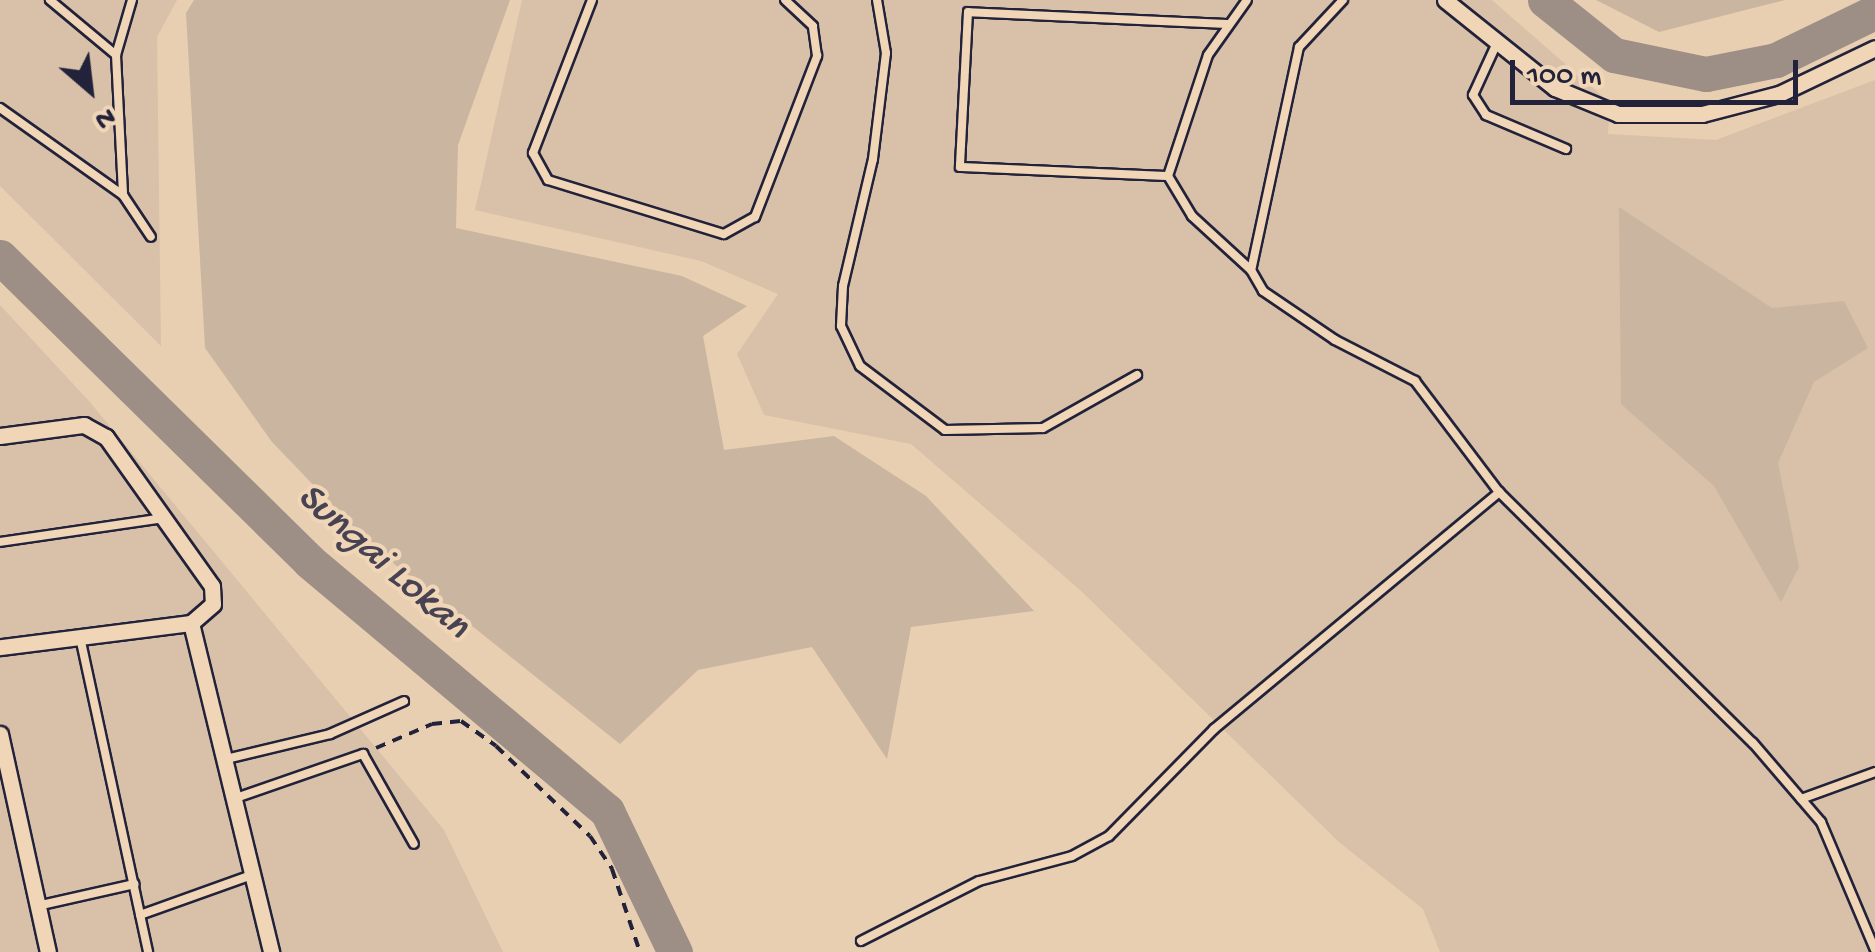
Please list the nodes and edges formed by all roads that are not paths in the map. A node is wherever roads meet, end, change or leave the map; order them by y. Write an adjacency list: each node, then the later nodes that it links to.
1 (50, 0): 12 (lane)
2 (132, 0): 12 (lane)
3 (592, 0): 4 (lane)
4 (785, 0)
5 (876, 0): 19 (lane)
6 (1246, 0): 9 (lane)
7 (1343, 0): 18 (lane)
8 (1446, 0): 10 (street)
9 (1228, 24): 15 (lane); 15 (lane)
10 (1496, 45): 11 (street); 14 (lane)
11 (1875, 48)
12 (116, 55): 16 (lane)
13 (0, 108): 16 (lane)
14 (1566, 149)
15 (1168, 176): 18 (lane)
16 (123, 195): 17 (lane)
17 (151, 238)
18 (1250, 270): 21 (lane)
19 (1137, 376)
20 (0, 436): 22 (street)
21 (1500, 492): 32 (lane); 38 (lane)
22 (165, 518): 23 (lane); 24 (street)
23 (0, 542)
24 (192, 623): 25 (street); 29 (street)
25 (80, 636): 26 (street); 35 (lane)
26 (0, 647)
27 (404, 702): 29 (lane)
28 (0, 734): 36 (street)
29 (222, 760): 31 (street)
30 (1875, 772): 32 (lane)
31 (232, 799): 33 (lane); 34 (street)
32 (1801, 799): 39 (lane)
33 (414, 844)
34 (252, 875): 37 (lane); 42 (street)
35 (135, 884): 36 (lane); 37 (lane)
36 (37, 906): 40 (street)
37 (140, 914): 41 (lane)
38 (862, 941)
39 (1875, 950)
40 (48, 952)
41 (148, 952)
42 (271, 952)

